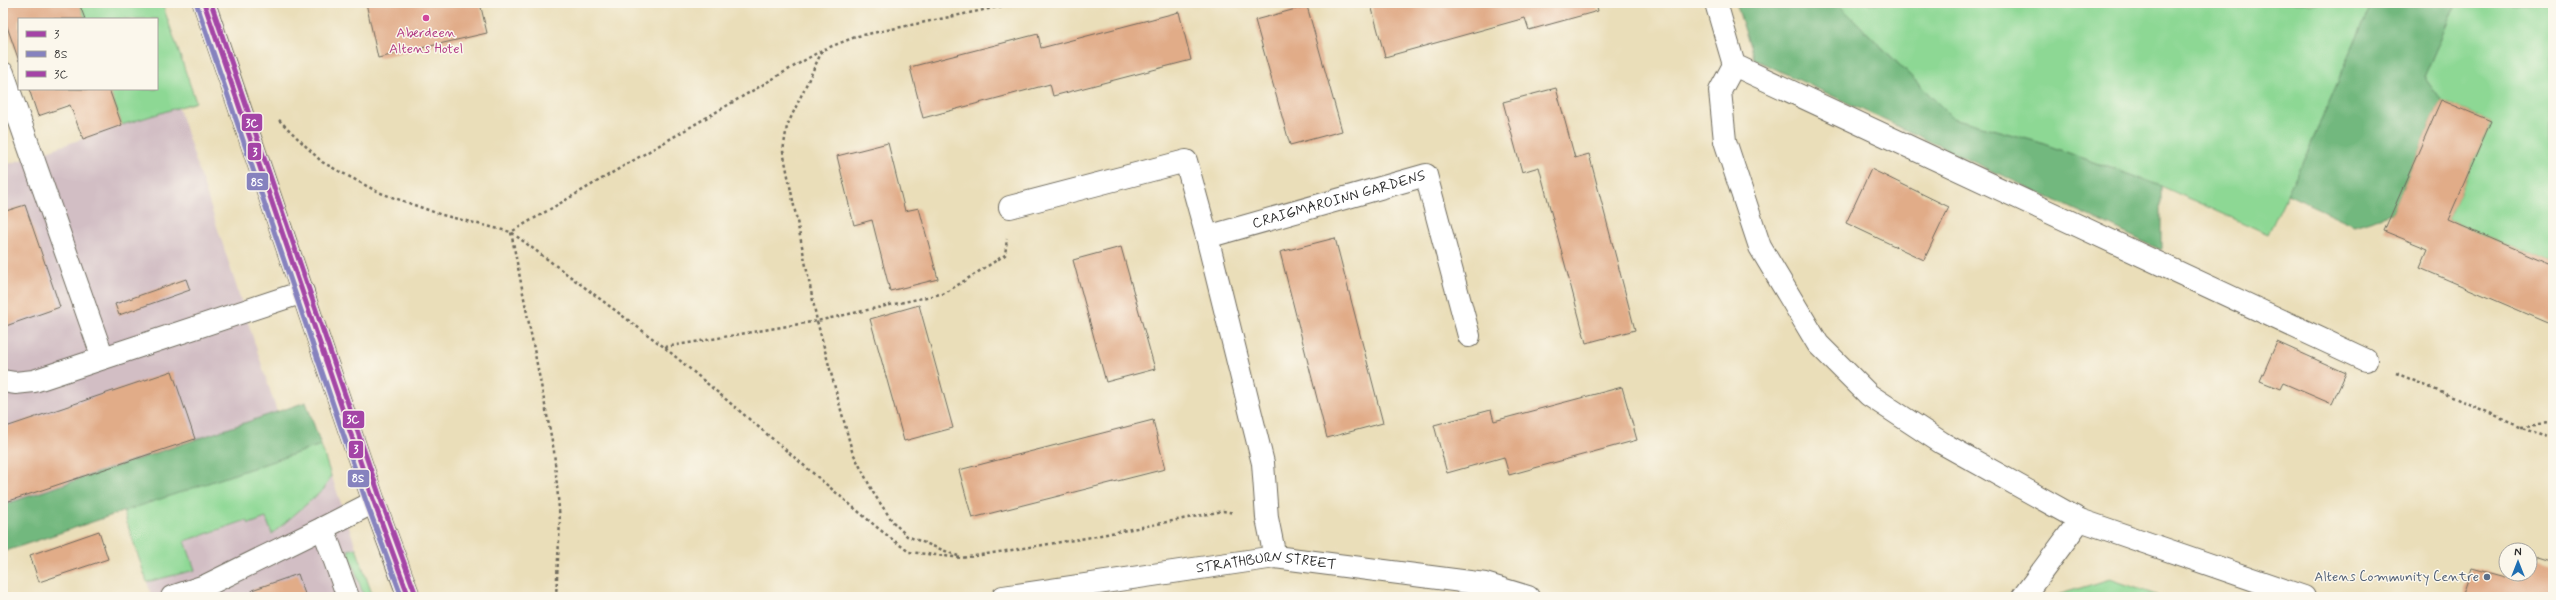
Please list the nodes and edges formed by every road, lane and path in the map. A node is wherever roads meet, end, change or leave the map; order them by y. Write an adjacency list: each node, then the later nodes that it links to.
1 (204, 3): 11 (street)
2 (1017, 3): 4 (path)
3 (1716, 3): 5 (street)
4 (822, 50): 9 (path); 12 (path)
5 (1734, 65): 16 (street); 23 (street)
6 (3, 73): 15 (street)
7 (273, 114): 9 (path)
8 (1010, 207): 10 (street); 12 (path)
9 (511, 232): 14 (path); 30 (path)
10 (1207, 237): 13 (street, CRAIGMAROINN GARDENS); 22 (street)
11 (303, 292): 15 (street); 21 (street)
12 (817, 321): 14 (path); 26 (path)
13 (1469, 336)
14 (664, 347): 26 (path)
15 (102, 358): 17 (street)
16 (2366, 360): 19 (path)
17 (3, 381)
18 (2553, 424): 19 (path)
19 (2520, 426): 20 (path)
20 (2553, 440)
21 (374, 502): 24 (street); 29 (street)
22 (1267, 518): 25 (street); 26 (path)
23 (2080, 520): 33 (street); 34 (street)
24 (323, 528): 27 (street); 28 (street)
25 (1275, 557): 31 (street, STRATHBURN STREET); 32 (street, STRATHBURN STREET)
26 (962, 558)
27 (172, 597)
28 (348, 597)
29 (409, 597)
30 (556, 597)
31 (1003, 597)
32 (1528, 597)
33 (2023, 597)
34 (2304, 597)

